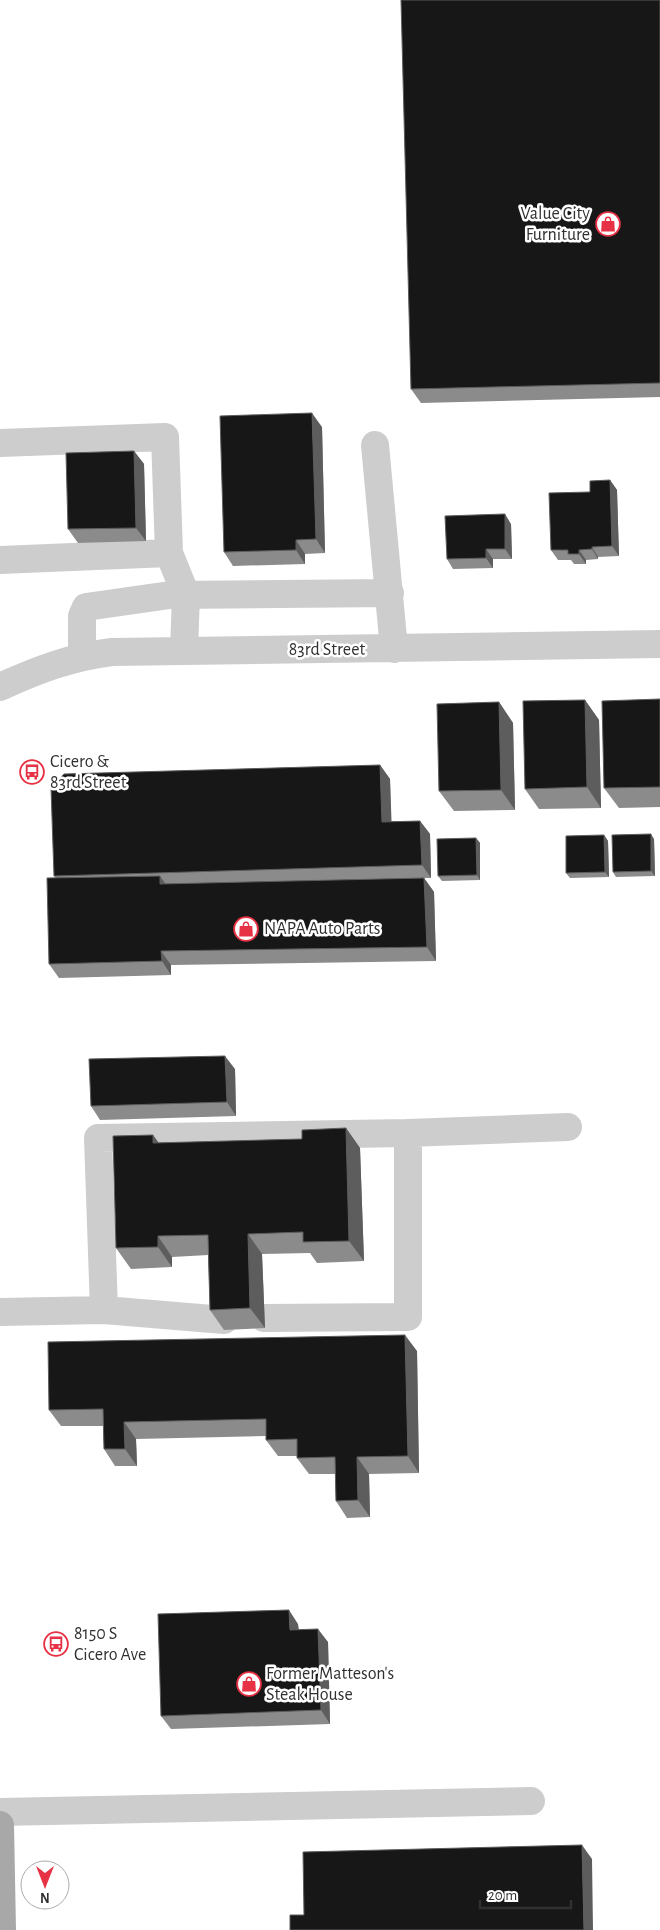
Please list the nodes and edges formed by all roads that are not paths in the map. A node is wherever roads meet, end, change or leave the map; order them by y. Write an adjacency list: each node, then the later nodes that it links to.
1 (0, 443): 3 (street)
2 (375, 445): 5 (street)
3 (169, 554): 4 (street); 6 (street)
4 (0, 560)
5 (390, 593): 6 (street); 8 (street)
6 (186, 595): 9 (street); 10 (street)
7 (660, 644): 8 (street, 83rd Street)
8 (394, 649): 9 (street, 83rd Street)
9 (184, 650): 10 (street, 83rd Street)
10 (82, 655): 11 (street, 83rd Street)
11 (0, 687)
12 (568, 1126): 13 (street)
13 (408, 1133): 14 (street); 16 (street)
14 (104, 1310): 15 (street); 17 (street)
15 (0, 1312)
16 (264, 1318)
17 (224, 1320)
18 (531, 1801): 19 (street)
19 (0, 1812)
20 (0, 1825): 21 (main road)
21 (2, 1930)

